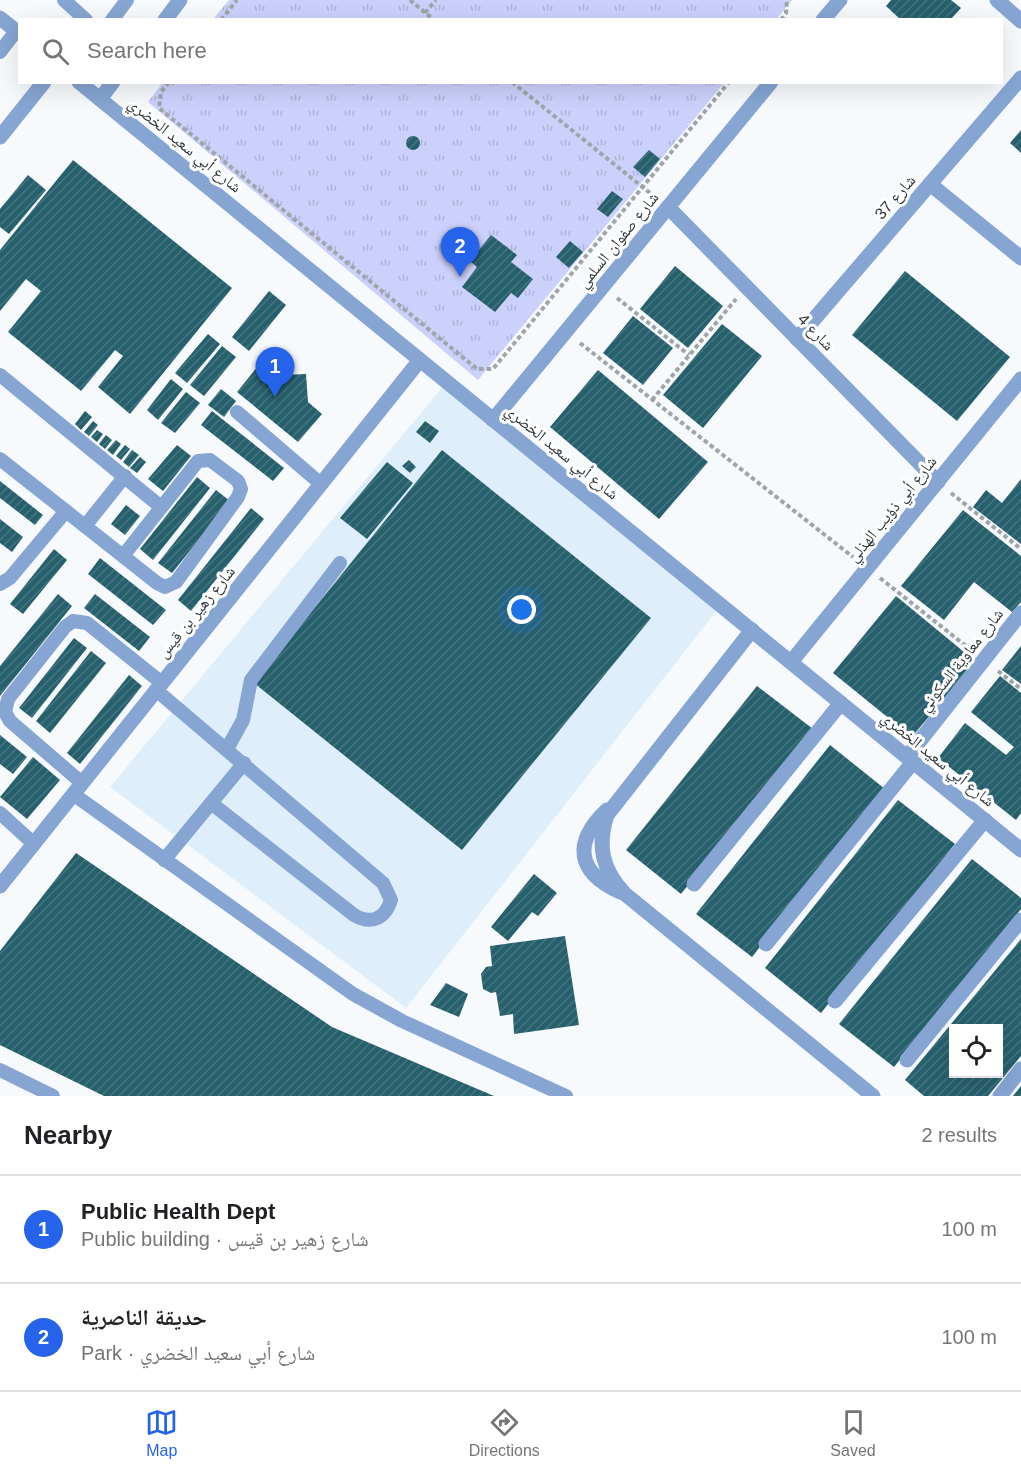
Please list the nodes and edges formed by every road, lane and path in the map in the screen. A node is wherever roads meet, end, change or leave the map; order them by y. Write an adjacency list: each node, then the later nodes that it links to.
1 (64, 0): 12 (lane)
2 (127, 0): 13 (lane)
3 (180, 0): 14 (street)
4 (237, 0): 15 (path)
5 (410, 0): 10 (path)
6 (436, 0): 10 (path)
7 (787, 0): 17 (path)
8 (840, 0): 18 (street)
9 (997, 0): 19 (street)
10 (426, 13): 16 (path)
11 (0, 18): 20 (street)
12 (84, 18)
13 (114, 18)
14 (166, 18)
15 (223, 18)
16 (432, 18)
17 (783, 18)
18 (826, 18)
19 (1021, 21)
20 (18, 33): 21 (lane)
21 (0, 52)
22 (1021, 78): 32 (street, شارع 37)
23 (42, 84): 31 (street)
24 (81, 84): 30 (street, شارع أبي سعيد الخضري)
25 (111, 84): 30 (street)
26 (168, 84): 33 (path)
27 (514, 84): 33 (path)
28 (727, 84): 33 (path)
29 (769, 84): 34 (street, شارع صفوان السلمي)
30 (100, 99): 41 (street, شارع أبي سعيد الخضري)
31 (0, 137)
32 (930, 184): 35 (street); 39 (street, شارع 37)
33 (643, 187): 34 (path)
34 (668, 207): 36 (street, شارع صفوان السلمي); 37 (street, شارع 4)
35 (1021, 258)
36 (603, 287): 38 (street, شارع صفوان السلمي); 40 (path)
37 (747, 287): 39 (street, شارع 4); 40 (path)
38 (566, 332): 44 (path); 46 (street, شارع صفوان السلمي)
39 (796, 339): 49 (street, شارع 4)
40 (690, 355): 44 (path)
41 (420, 360): 46 (street, شارع أبي سعيد الخضري); 50 (street, شارع زهير بن قيس)
42 (0, 375): 48 (lane)
43 (1021, 379): 49 (street, شارع أبي ذؤيب الهذلي)
44 (652, 399): 57 (path)
45 (237, 412): 50 (lane)
46 (493, 420): 60 (street, شارع أبي سعيد الخضري)
47 (0, 459): 52 (lane)
48 (125, 476): 51 (lane); 53 (lane)
49 (938, 482): 54 (path); 57 (street, شارع أبي ذؤيب الهذلي)
50 (321, 484): 63 (street, شارع زهير بن قيس)
51 (161, 507): 55 (lane); 55 (lane)
52 (66, 511): 53 (lane); 58 (lane)
53 (85, 526): 55 (lane)
54 (1021, 549)
55 (123, 556)
56 (340, 563): 66 (lane)
57 (867, 569): 61 (path); 62 (street, شارع أبي ذؤيب الهذلي)
58 (0, 584)
59 (1021, 613): 61 (street, شارع معاوية السكوني)
60 (752, 630): 62 (street, شارع أبي سعيد الخضري); 86 (street)
61 (984, 660): 64 (path); 67 (street, شارع معاوية السكوني)
62 (791, 662): 65 (street, شارع أبي سعيد الخضري)
63 (159, 687): 66 (lane); 69 (street, شارع زهير بن قيس); 69 (lane)
64 (1021, 689)
65 (841, 703): 67 (street, شارع أبي سعيد الخضري); 76 (street)
66 (227, 749): 68 (lane)
67 (910, 759): 72 (street, شارع أبي سعيد الخضري); 79 (street, شارع معاوية السكوني)
68 (244, 763): 70 (lane); 70 (lane)
69 (78, 788): 73 (street, شارع زهير بن قيس); 75 (lane)
70 (211, 803): 75 (lane)
71 (0, 813): 73 (lane)
72 (985, 820): 74 (street, شارع أبي سعيد الخضري); 80 (street)
73 (34, 844): 77 (street, شارع زهير بن قيس)
74 (1019, 844)
75 (164, 860): 85 (lane)
76 (694, 884)
77 (0, 886)
78 (1021, 920): 81 (street)
79 (766, 944)
80 (835, 1001)
81 (907, 1060)
82 (1021, 1069): 87 (street)
83 (0, 1070): 84 (lane)
84 (53, 1096)
85 (566, 1096)
86 (873, 1096)
87 (1000, 1096)

